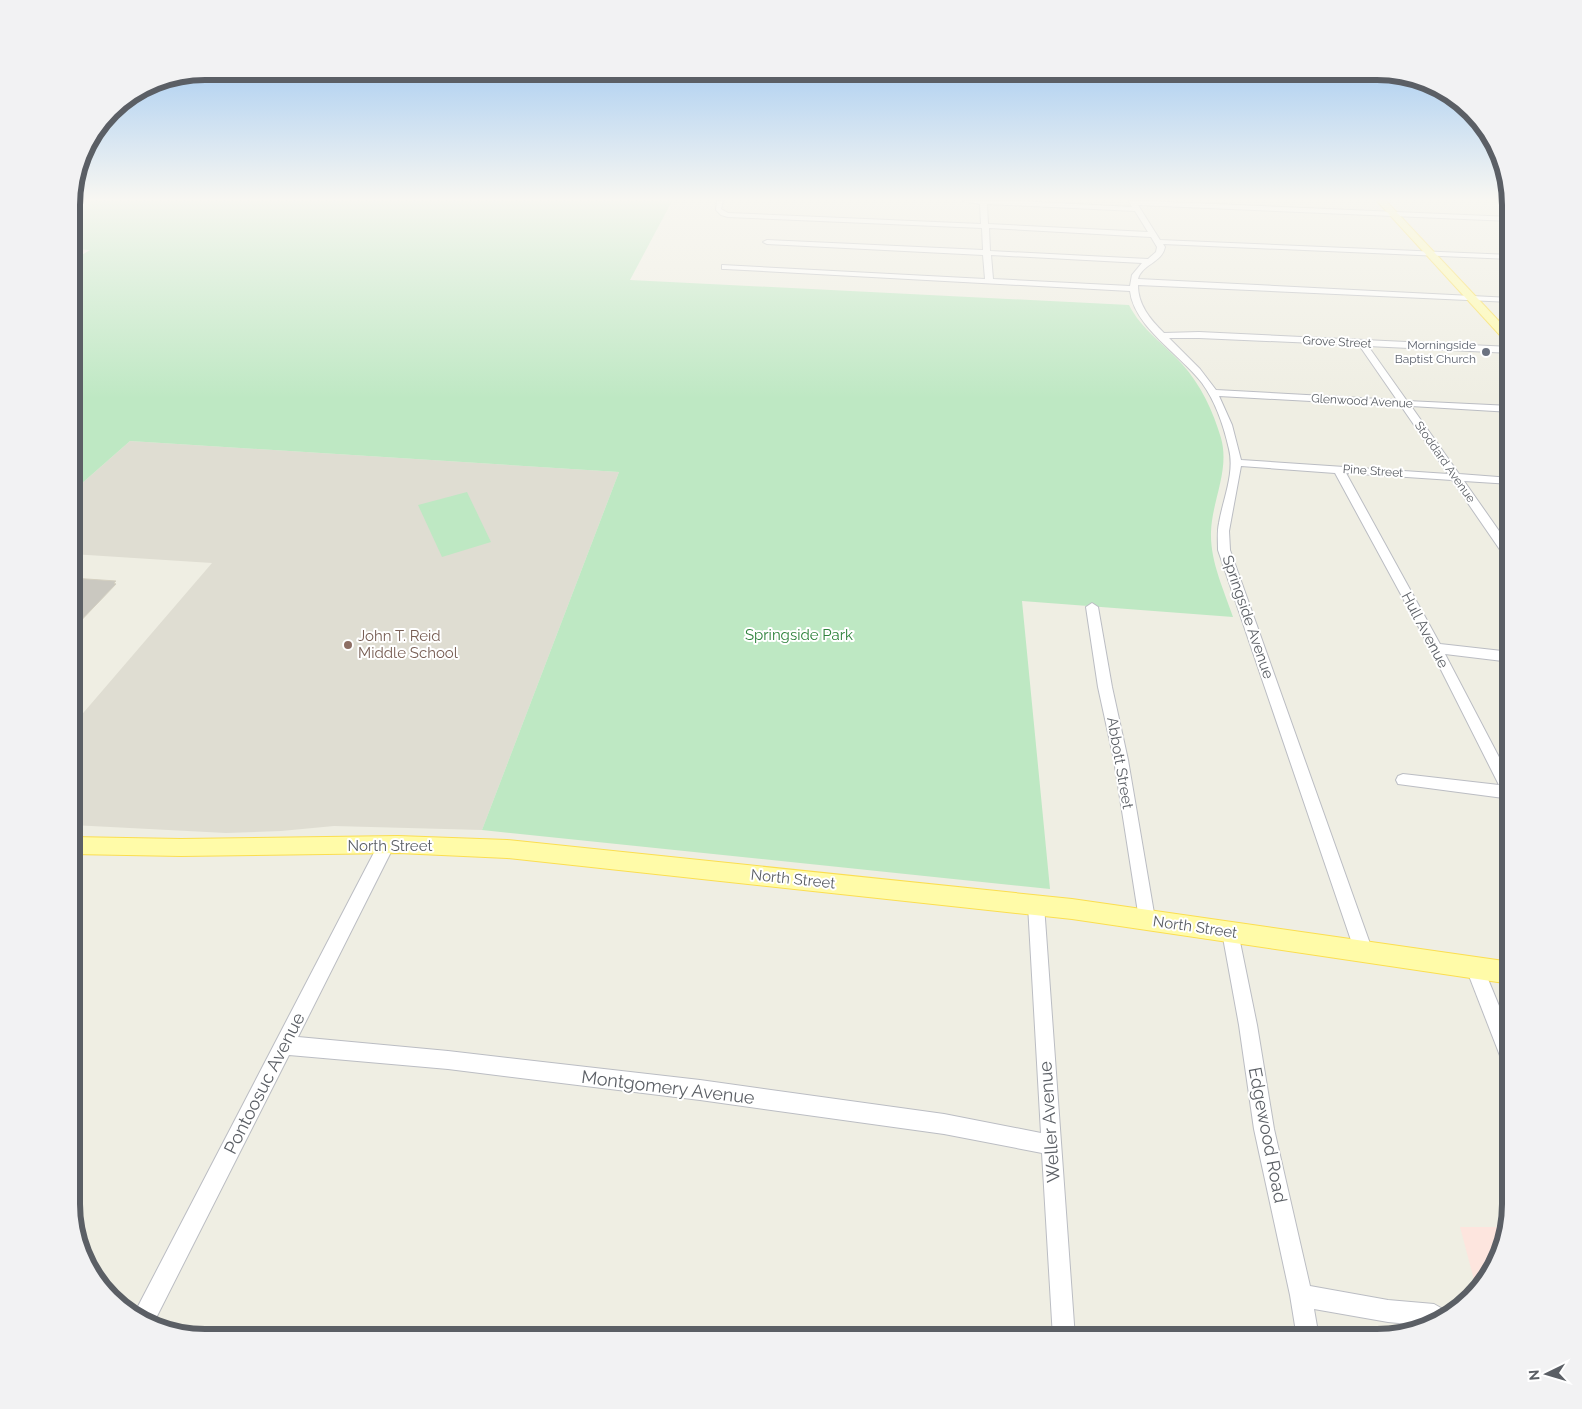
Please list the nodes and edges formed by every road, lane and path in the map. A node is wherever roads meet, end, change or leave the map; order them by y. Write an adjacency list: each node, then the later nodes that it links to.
1 (725, 267): 5 (street)
2 (989, 267): 5 (street)
3 (1141, 267): 6 (street)
4 (1442, 267): 7 (main road)
5 (989, 281): 6 (street)
6 (1133, 285): 7 (street); 12 (street, Springside Avenue)
7 (1471, 298): 8 (street); 9 (main road)
8 (1502, 300)
9 (1496, 325): 10 (street); 11 (main road)
10 (1502, 327)
11 (1502, 331)
12 (1163, 336): 13 (street, Grove Street); 15 (street, Springside Avenue)
13 (1362, 343): 14 (street, Grove Street); 16 (street, Stoddard Avenue)
14 (1502, 350)
15 (1214, 393): 16 (street, Glenwood Avenue); 18 (street, Springside Avenue)
16 (1404, 404): 17 (street, Glenwood Avenue); 20 (street, Stoddard Avenue)
17 (1502, 409)
18 (1235, 463): 19 (street, Pine Street); 34 (street, Springside Avenue)
19 (1338, 469): 20 (street, Pine Street); 24 (street, Hull Avenue)
20 (1455, 477): 21 (street, Pine Street); 22 (street, Stoddard Avenue)
21 (1502, 480)
22 (1502, 544)
23 (1092, 607): 32 (street, Abbott Street)
24 (1436, 648): 25 (street); 26 (street, Hull Avenue)
25 (1502, 656)
26 (1502, 777)
27 (1403, 780): 28 (street)
28 (1502, 792)
29 (80, 846): 30 (main road, North Street)
30 (386, 846): 31 (main road, North Street); 38 (street, Pontoosuc Avenue)
31 (1036, 905): 32 (main road, North Street); 39 (street, Weller Avenue)
32 (1147, 919): 33 (main road, North Street)
33 (1230, 932): 34 (main road, North Street); 40 (street, Edgewood Road)
34 (1364, 952): 35 (main road, North Street)
35 (1475, 968): 36 (main road, North Street); 37 (street)
36 (1502, 972)
37 (1502, 1037)
38 (283, 1045): 39 (street, Montgomery Avenue); 41 (street, Pontoosuc Avenue)
39 (1050, 1145): 43 (street, Weller Avenue)
40 (1301, 1295): 42 (street); 44 (street, Edgewood Road)
41 (146, 1314)
42 (1434, 1315)
43 (1063, 1329)
44 (1307, 1329)

